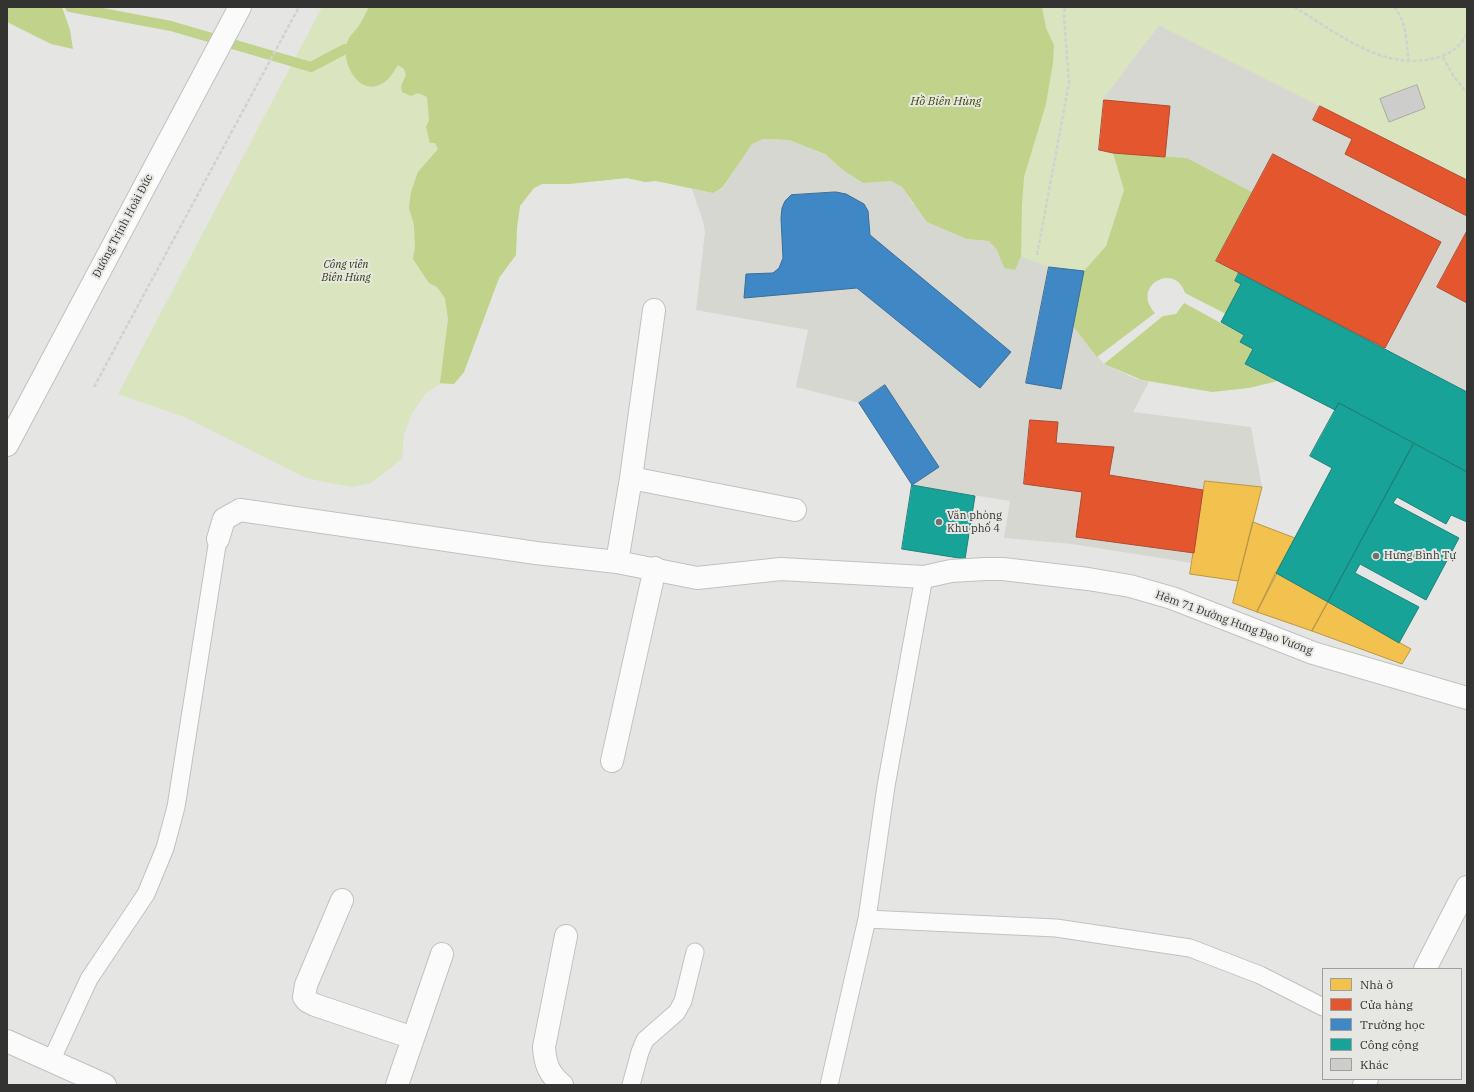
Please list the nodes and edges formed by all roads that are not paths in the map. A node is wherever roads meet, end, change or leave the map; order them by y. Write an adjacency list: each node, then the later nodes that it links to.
1 (235, 15): 3 (street, Đường Trịnh Hoài Đức)
2 (654, 310): 4 (street)
3 (7, 445)
4 (631, 478): 5 (street); 7 (street)
5 (795, 510)
6 (218, 539): 7 (street, Hẻm 71 Đường Hưng Đạo Vương); 22 (lane)
7 (617, 562): 8 (street, Hẻm 71 Đường Hưng Đạo Vương)
8 (654, 568): 9 (street, Hẻm 71 Đường Hưng Đạo Vương); 11 (street)
9 (924, 577): 10 (street, Hẻm 71 Đường Hưng Đạo Vương); 14 (lane)
10 (1467, 698)
11 (612, 761)
12 (1467, 887): 18 (street)
13 (342, 900): 20 (street)
14 (867, 920): 19 (lane); 27 (lane)
15 (566, 936): 25 (street)
16 (695, 952): 26 (lane)
17 (442, 954): 20 (street)
18 (1426, 968)
19 (1322, 1006)
20 (413, 1038): 24 (street)
21 (7, 1041): 22 (street)
22 (51, 1061): 23 (street)
23 (105, 1085)
24 (397, 1085)
25 (562, 1085)
26 (631, 1085)
27 (829, 1085)

